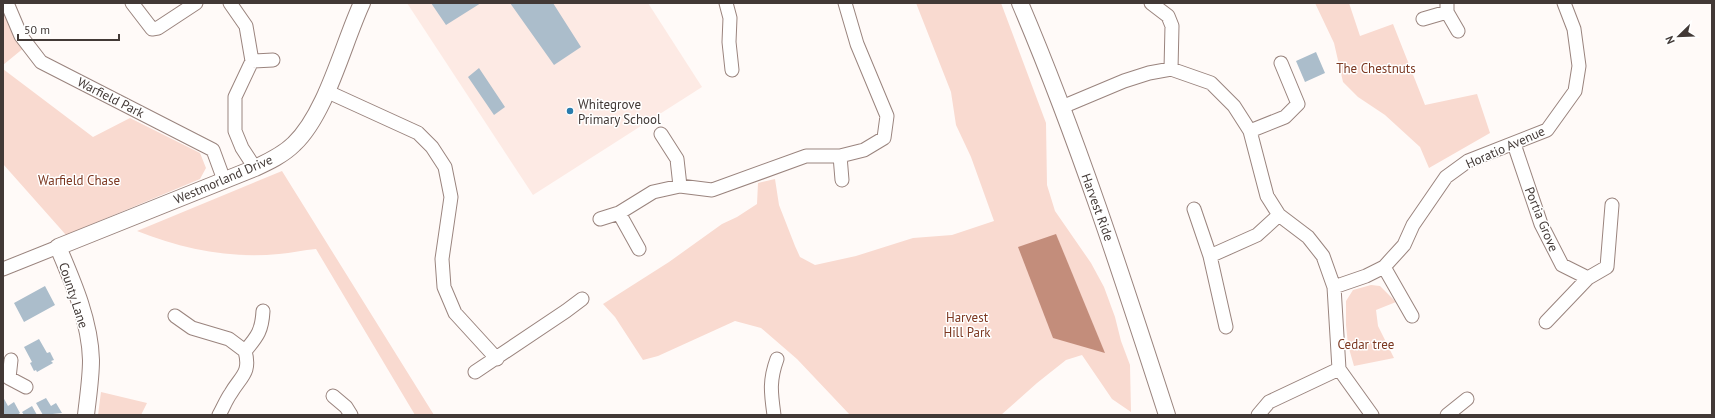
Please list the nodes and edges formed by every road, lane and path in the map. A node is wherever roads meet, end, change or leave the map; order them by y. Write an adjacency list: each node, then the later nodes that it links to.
1 (7, 3): 26 (street, Warfield Park)
2 (132, 3): 3 (street)
3 (196, 3)
4 (230, 3): 15 (street)
5 (362, 3): 19 (street, Westmorland Drive)
6 (726, 3): 18 (street)
7 (845, 3): 24 (street)
8 (1020, 3): 20 (street, Harvest Ride)
9 (1151, 3): 17 (street)
10 (1564, 3): 23 (street, Horatio Avenue)
11 (1447, 8): 12 (street); 13 (street)
12 (1424, 19)
13 (1458, 31)
14 (273, 60): 15 (street)
15 (252, 61): 25 (street)
16 (1281, 63): 21 (street)
17 (1171, 69): 20 (street); 21 (street)
18 (732, 70)
19 (326, 91): 25 (street, Westmorland Drive); 48 (street)
20 (1062, 107): 61 (street, Harvest Ride)
21 (1250, 131): 32 (street)
22 (661, 134): 28 (street)
23 (1514, 144): 37 (street, Horatio Avenue); 39 (street, Portia Grove)
24 (840, 156): 27 (street); 28 (street)
25 (255, 168): 26 (street, Westmorland Drive)
26 (224, 180): 34 (street, Westmorland Drive)
27 (842, 180)
28 (680, 186): 31 (street)
29 (1612, 205): 39 (street)
30 (1194, 209): 36 (street)
31 (619, 213): 33 (street); 35 (street)
32 (1279, 215): 36 (street); 40 (street)
33 (600, 219)
34 (58, 247): 38 (street, Westmorland Drive); 57 (street, County Lane)
35 (639, 250)
36 (1210, 256): 46 (street)
37 (1384, 267): 40 (street, Horatio Avenue); 44 (street)
38 (3, 269)
39 (1588, 278): 45 (street)
40 (1334, 287): 51 (street)
41 (582, 299): 48 (street)
42 (262, 311): 47 (street)
43 (175, 316): 47 (street)
44 (1412, 316)
45 (1546, 322)
46 (1226, 326)
47 (245, 351): 58 (street)
48 (497, 359): 52 (street)
49 (777, 359): 60 (street)
50 (11, 360): 53 (street)
51 (1339, 369): 62 (street); 63 (street)
52 (475, 372)
53 (6, 380): 54 (street)
54 (26, 387)
55 (333, 396): 59 (street)
56 (1467, 399): 64 (street)
57 (86, 415)
58 (219, 415)
59 (351, 415)
60 (774, 415)
61 (1167, 415)
62 (1258, 415)
63 (1372, 415)
64 (1447, 415)

